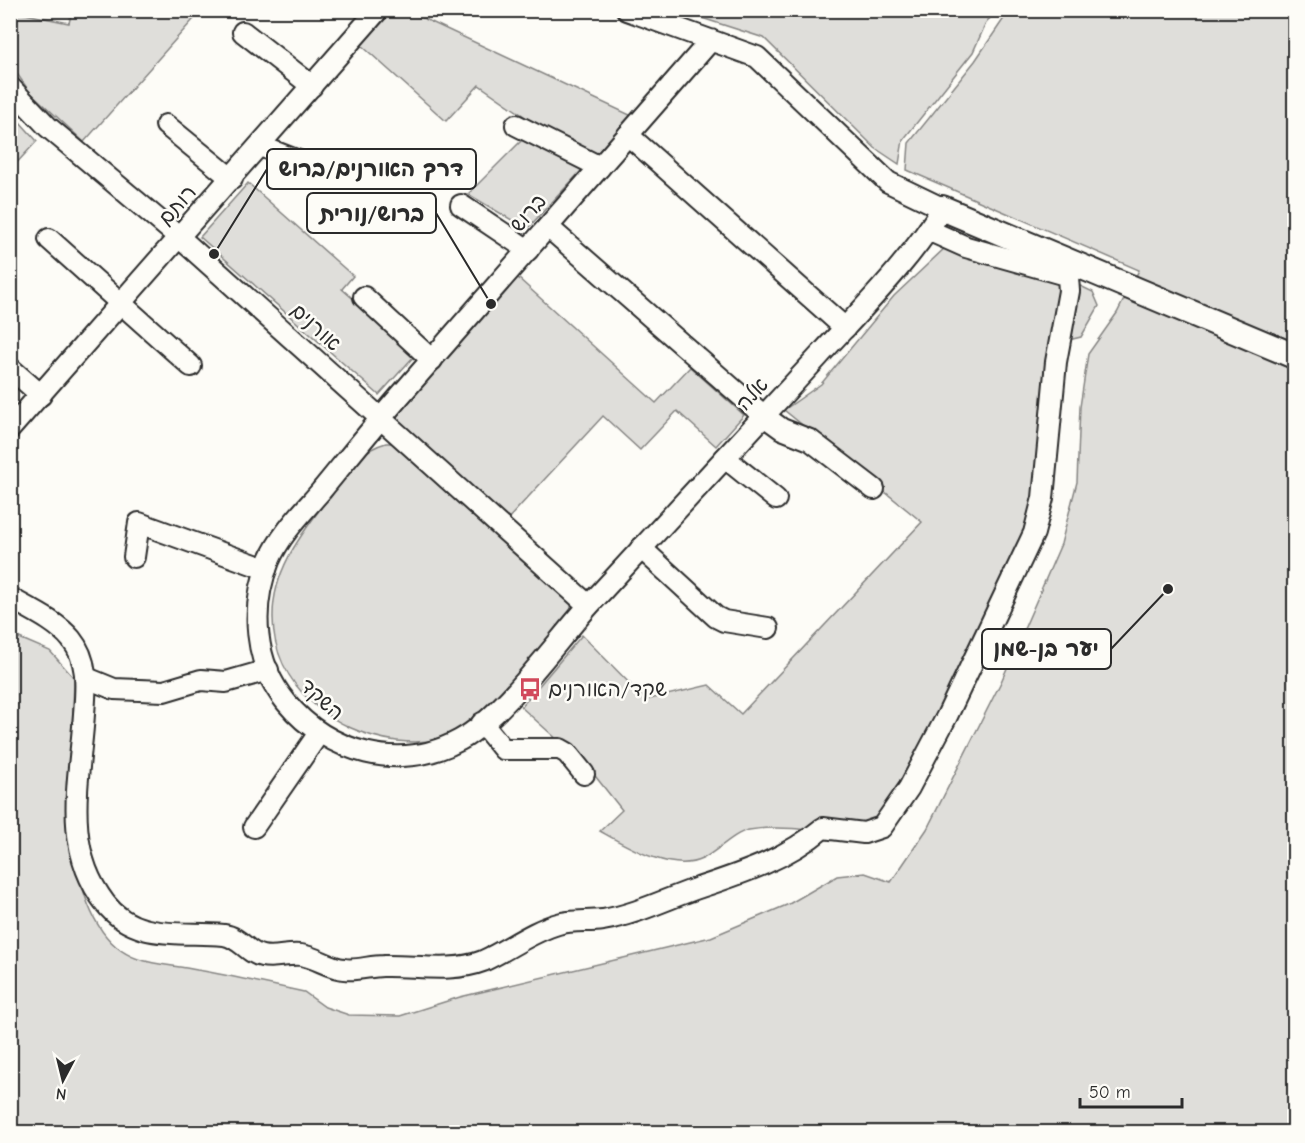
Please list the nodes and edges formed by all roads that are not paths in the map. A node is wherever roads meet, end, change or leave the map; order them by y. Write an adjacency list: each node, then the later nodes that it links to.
1 (378, 10): 5 (street, רותם)
2 (627, 10): 4 (street)
3 (243, 32): 5 (street)
4 (711, 40): 9 (street, ברוש); 15 (street)
5 (312, 86): 10 (street, רותם)
6 (10, 87): 18 (street, אורנים)
7 (166, 125): 13 (street)
8 (516, 125): 11 (street)
9 (628, 135): 11 (street, ברוש); 23 (street)
10 (261, 146): 12 (street); 13 (street, רותם)
11 (600, 167): 16 (street, ברוש)
12 (332, 174)
13 (232, 179): 18 (street, רותם)
14 (461, 205): 20 (street)
15 (942, 208): 17 (street, אלה); 24 (main road)
16 (548, 227): 20 (street, ברוש); 29 (street)
17 (928, 230): 23 (street, אלה); 42 (street)
18 (180, 238): 22 (street, רותם); 30 (street, אורנים)
19 (49, 239): 22 (street)
20 (528, 250): 25 (street, ברוש)
21 (364, 297): 25 (street)
22 (122, 304): 26 (street); 28 (street, רותם)
23 (845, 328): 29 (street, אלה)
24 (1294, 356)
25 (432, 360): 30 (street, ברוש)
26 (192, 366)
27 (10, 368): 28 (street)
28 (41, 395): 31 (street, רותם)
29 (764, 416): 32 (street, אלה); 33 (street)
30 (382, 417): 37 (street, השקד); 39 (street, אורנים)
31 (10, 429)
32 (725, 458): 34 (street); 35 (street, אלה)
33 (874, 489)
34 (776, 500)
35 (641, 548): 39 (street, אלה); 40 (street)
36 (134, 557): 37 (street)
37 (266, 569): 41 (street, השקד)
38 (10, 598): 42 (street)
39 (588, 605): 43 (street, השקד)
40 (768, 628)
41 (268, 670): 42 (street); 44 (street, השקד)
42 (87, 678)
43 (482, 723): 44 (street, השקד); 45 (street)
44 (319, 733): 46 (street)
45 (584, 774)
46 (254, 827)

